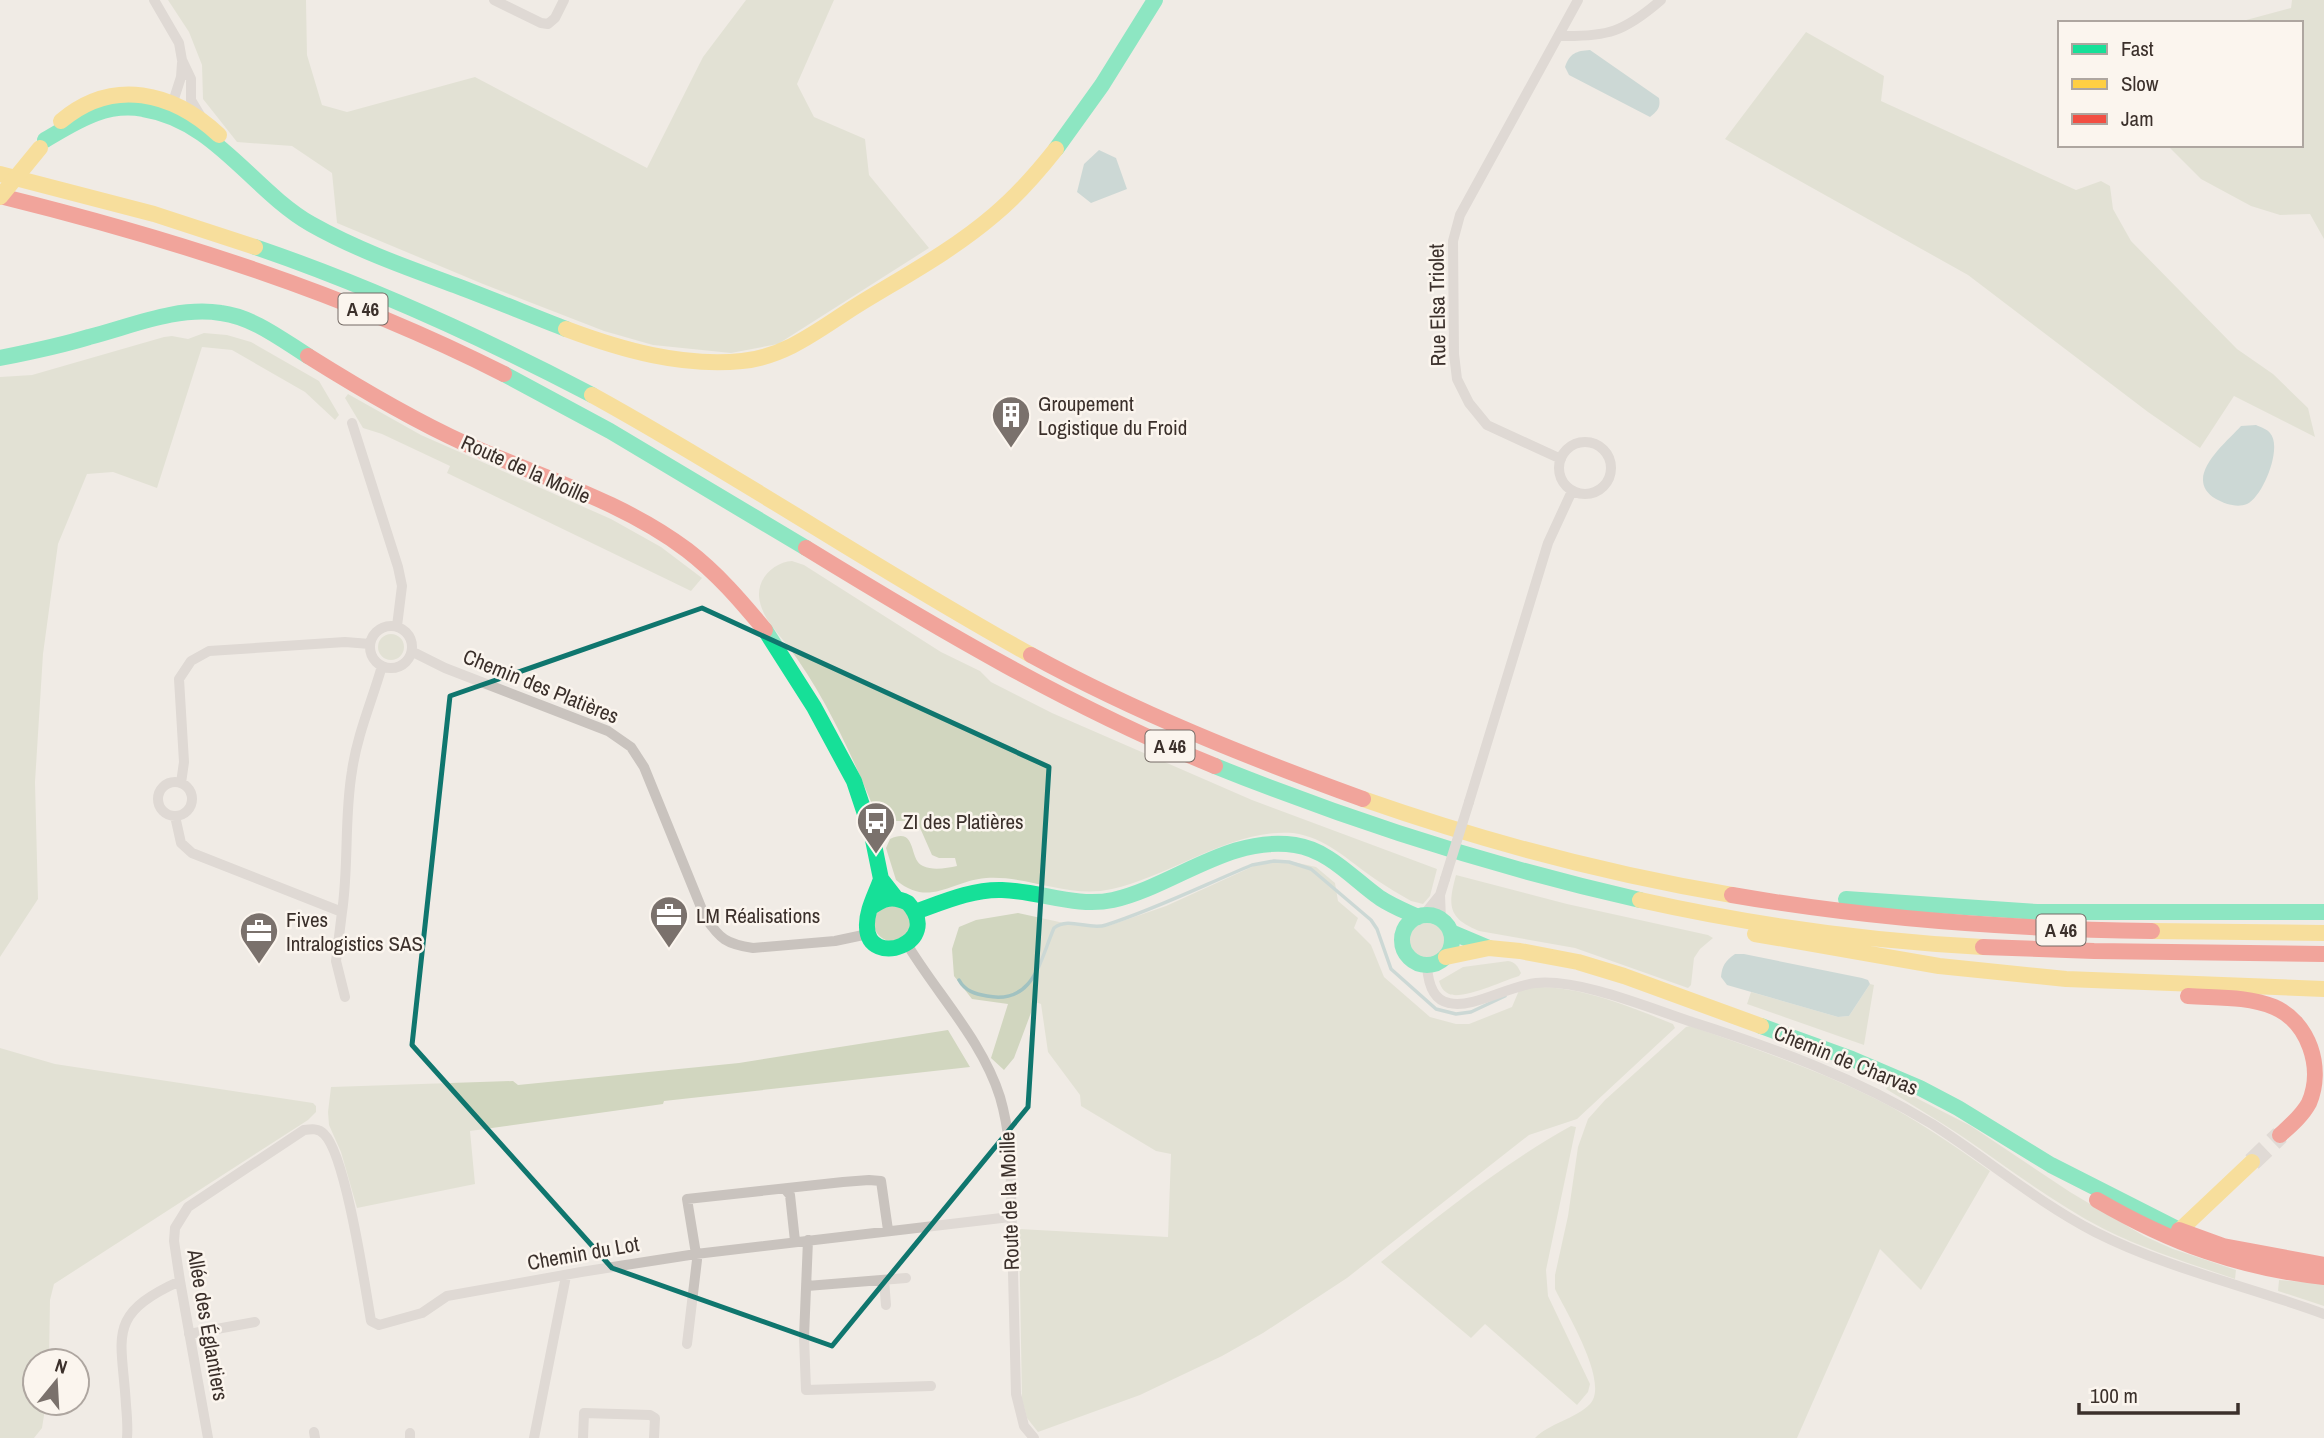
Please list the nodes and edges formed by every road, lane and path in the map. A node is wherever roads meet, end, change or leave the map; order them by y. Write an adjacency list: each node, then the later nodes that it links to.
1 (154, 0): 8 (street)
2 (494, 0): 3 (street)
3 (564, 0)
4 (1155, 0): 12 (main road)
5 (1578, 0): 7 (street, Rue Elsa Triolet)
6 (1661, 0): 7 (street)
7 (1559, 36): 16 (street, Rue Elsa Triolet)
8 (182, 60): 9 (street); 9 (street)
9 (177, 107): 10 (main road); 10 (main road); 12 (main road); 12 (main road)
10 (43, 144): 13 (main road, bridge)
11 (0, 172): 28 (main road, A 46)
12 (258, 183)
13 (0, 197): 33 (main road, A 46)
14 (0, 358): 24 (main road, Route de la Moille)
15 (352, 423): 18 (street)
16 (1561, 459): 17 (street); 17 (street)
17 (1573, 491): 25 (street, bridge)
18 (397, 626): 19 (street); 20 (street)
19 (370, 644): 21 (street); 22 (street)
20 (413, 652): 21 (street); 37 (street, Chemin des Platières)
21 (382, 666): 30 (street)
22 (181, 783): 23 (street); 23 (street)
23 (175, 816): 30 (street)
24 (881, 879): 26 (main road, Route de la Moille); 29 (main road)
25 (1440, 895): 34 (street); 35 (street)
26 (895, 897): 29 (main road); 31 (main road)
27 (1381, 899): 31 (main road); 34 (main road); 38 (main road)
28 (1800, 907): 32 (main road); 36 (main road, A 46)
29 (870, 908): 37 (main road)
30 (342, 912): 46 (street)
31 (915, 912): 39 (main road)
32 (2324, 912)
33 (1710, 913): 41 (main road, A 46); 44 (main road)
34 (1421, 916): 35 (main road); 38 (main road)
35 (1446, 926): 40 (main road, Chemin de Charvas); 42 (main road)
36 (2324, 933)
37 (868, 934): 39 (main road)
38 (1402, 934): 43 (main road)
39 (907, 944): 52 (street, Route de la Moille)
40 (1489, 948): 42 (main road, Chemin de Charvas); 50 (main road, Chemin de Charvas)
41 (2324, 954)
42 (1446, 957): 43 (main road)
43 (1427, 966): 66 (street)
44 (2066, 979): 45 (main road); 48 (main road)
45 (2324, 989)
46 (345, 997)
47 (317, 1129): 59 (street, Chemin du Lot); 63 (street, Allée des Églantiers)
48 (2280, 1135)
49 (2252, 1162): 54 (main road)
50 (2051, 1165): 54 (main road, Chemin de Charvas); 60 (main road)
51 (785, 1189): 53 (street); 56 (street); 57 (street)
52 (1010, 1217): 53 (street, Chemin du Lot); 71 (street, Route de la Moille)
53 (888, 1230): 55 (street, Chemin du Lot)
54 (2180, 1230): 58 (main road, Chemin de Charvas)
55 (808, 1240): 56 (street, Chemin du Lot); 64 (street)
56 (795, 1241): 57 (street, Chemin du Lot)
57 (696, 1254): 59 (street, Chemin du Lot); 69 (street)
58 (2324, 1265)
59 (566, 1276): 74 (street)
60 (2324, 1277)
61 (906, 1278): 62 (street)
62 (884, 1280): 64 (street); 65 (street)
63 (180, 1281): 68 (street, Allée des Églantiers); 72 (street)
64 (807, 1286): 70 (street)
65 (886, 1305)
66 (2324, 1314)
67 (255, 1322): 68 (street)
68 (189, 1334): 73 (street, Allée des Églantiers)
69 (687, 1344)
70 (931, 1386)
71 (1031, 1437)
72 (127, 1438)
73 (208, 1438)
74 (534, 1438)
75 (583, 1438): 76 (street)
76 (654, 1438)

